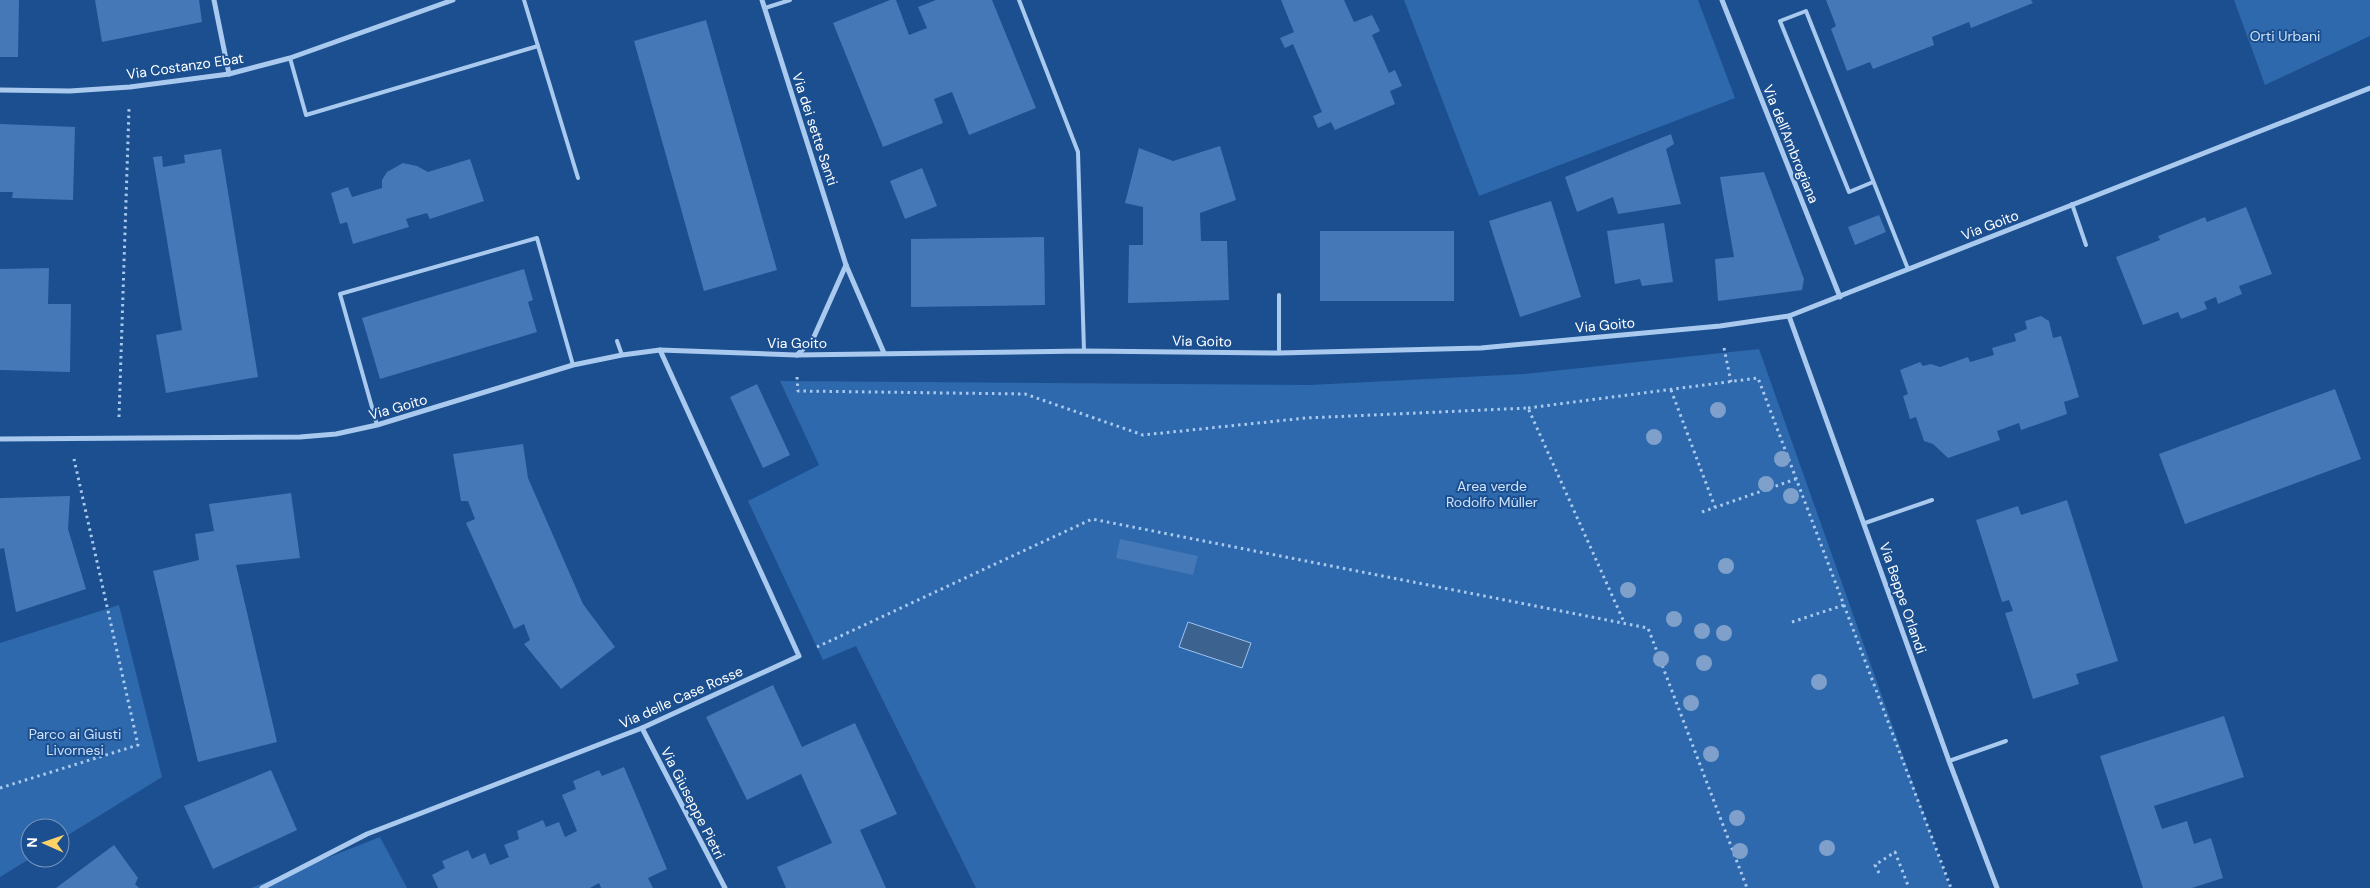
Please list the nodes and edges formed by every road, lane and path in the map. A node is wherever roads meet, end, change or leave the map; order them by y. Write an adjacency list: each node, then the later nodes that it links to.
1 (214, 0): 11 (street)
2 (452, 0): 10 (street, Via Costanzo Ebat)
3 (524, 0): 9 (lane)
4 (762, 0): 8 (street, Via dei sette Santi)
5 (790, 0): 8 (lane)
6 (1019, 0): 27 (lane)
7 (1722, 0): 22 (street, Via dell'Ambrogiana)
8 (765, 8): 19 (street, Via dei sette Santi)
9 (538, 46): 10 (lane); 15 (lane)
10 (290, 58): 11 (street, Via Costanzo Ebat)
11 (229, 74): 12 (street, Via Costanzo Ebat)
12 (130, 86): 14 (street, Via Costanzo Ebat); 37 (path)
13 (2370, 88): 17 (street, Via Goito)
14 (0, 90)
15 (578, 178)
16 (1873, 182): 16 (lane); 20 (lane)
17 (2072, 204): 18 (lane); 20 (street, Via Goito)
18 (2086, 245)
19 (846, 264): 28 (street, Via dei sette Santi); 31 (street)
20 (1908, 269): 22 (street, Via Goito)
21 (1279, 295): 29 (lane)
22 (1840, 297): 23 (street, Via Goito)
23 (1789, 316): 24 (street, Via Goito); 44 (street, Via Beppe Orlandi)
24 (1720, 326): 29 (street, Via Goito); 33 (path)
25 (617, 341): 30 (lane)
26 (660, 350): 30 (street, Via Goito); 31 (street, Via Goito); 48 (street)
27 (1084, 351): 28 (street, Via Goito); 29 (street, Via Goito)
28 (884, 353): 31 (street, Via Goito)
29 (1279, 353)
30 (622, 355): 32 (street, Via Goito)
31 (796, 355): 35 (path)
32 (573, 365): 36 (street, Via Goito); 36 (lane)
33 (1731, 382): 34 (path); 40 (path)
34 (1671, 390): 35 (path); 42 (path)
35 (1528, 408): 47 (path)
36 (377, 425): 37 (street, Via Goito)
37 (118, 438): 39 (street, Via Goito)
38 (0, 439): 39 (street, Via Goito)
39 (69, 439): 52 (path)
40 (1796, 479): 42 (path); 45 (path)
41 (1932, 500): 44 (lane)
42 (1715, 507): 43 (path)
43 (1702, 512)
44 (1865, 523): 51 (street, Via Beppe Orlandi)
45 (1844, 605): 46 (path); 58 (path)
46 (1792, 622)
47 (1624, 623): 48 (path); 56 (path)
48 (799, 656): 49 (street, Via delle Case Rosse)
49 (642, 728): 54 (street, Via delle Case Rosse); 55 (street, Via Giuseppe Pietri)
50 (2006, 741): 51 (lane)
51 (1949, 761): 59 (street, Via Beppe Orlandi)
52 (0, 788)
53 (1879, 873): 57 (path)
54 (262, 888)
55 (725, 888)
56 (1747, 888)
57 (1909, 888)
58 (1951, 888)
59 (1997, 888)

